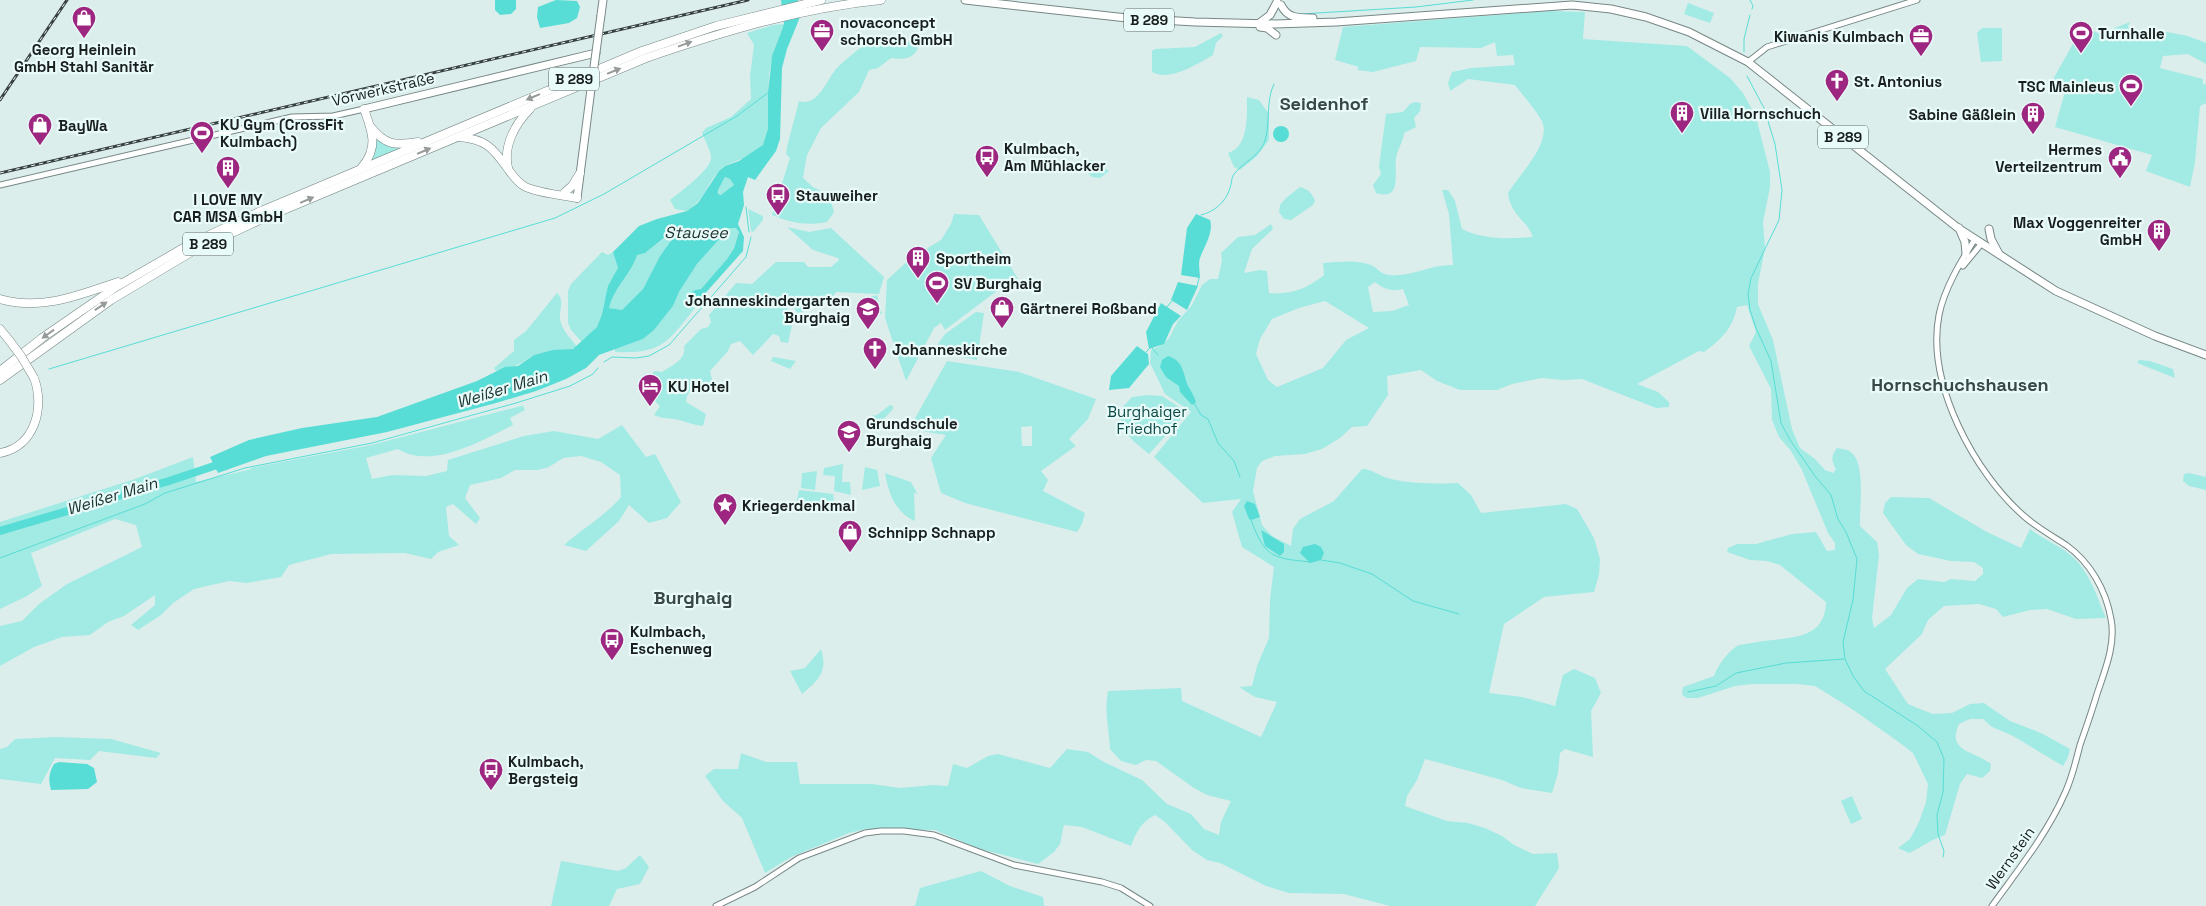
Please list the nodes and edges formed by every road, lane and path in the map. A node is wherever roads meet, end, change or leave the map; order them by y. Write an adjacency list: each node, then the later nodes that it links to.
1 (602, 0): 10 (main road, bridge)
2 (821, 0): 6 (highway, B 289)
3 (881, 0): 6 (highway, B 289)
4 (965, 0): 8 (main road, B 289)
5 (1917, 0): 12 (street)
6 (808, 6): 11 (highway, B 289)
7 (1336, 22): 8 (main road, B 289); 8 (main road); 12 (main road, B 289)
8 (1254, 23): 9 (main road)
9 (1276, 35)
10 (596, 53): 14 (main road, Vorwerkstraße); 20 (main road, bridge)
11 (647, 54): 13 (highway, B 289, one-way to 11); 17 (highway, B 289, one-way to 17)
12 (1748, 62): 24 (main road, B 289)
13 (534, 105): 16 (highway, B 289); 19 (highway)
14 (364, 109): 15 (highway); 21 (street, Vorwerkstraße)
15 (370, 126): 17 (highway); 18 (highway)
16 (457, 137): 19 (highway); 35 (highway, B 289, one-way to 16)
17 (432, 139): 18 (highway, B 289)
18 (361, 169): 29 (highway, B 289)
19 (509, 170): 22 (highway)
20 (580, 173): 22 (highway); 23 (main road)
21 (0, 185)
22 (561, 193): 23 (highway)
23 (577, 196)
24 (1958, 228): 26 (main road, B 289); 27 (main road)
25 (1989, 229): 28 (main road)
26 (1978, 241): 27 (street); 28 (main road, B 289); 30 (street)
27 (1966, 254): 30 (street)
28 (1999, 254): 33 (main road, B 289)
29 (132, 277): 31 (highway); 34 (highway, B 289, one-way to 34)
30 (1954, 278): 39 (street, Wernstein)
31 (0, 299)
32 (0, 331): 36 (highway, bridge)
33 (2206, 354)
34 (0, 371)
35 (0, 380)
36 (0, 453)
37 (716, 906): 38 (street)
38 (1150, 906)
39 (1992, 906)

